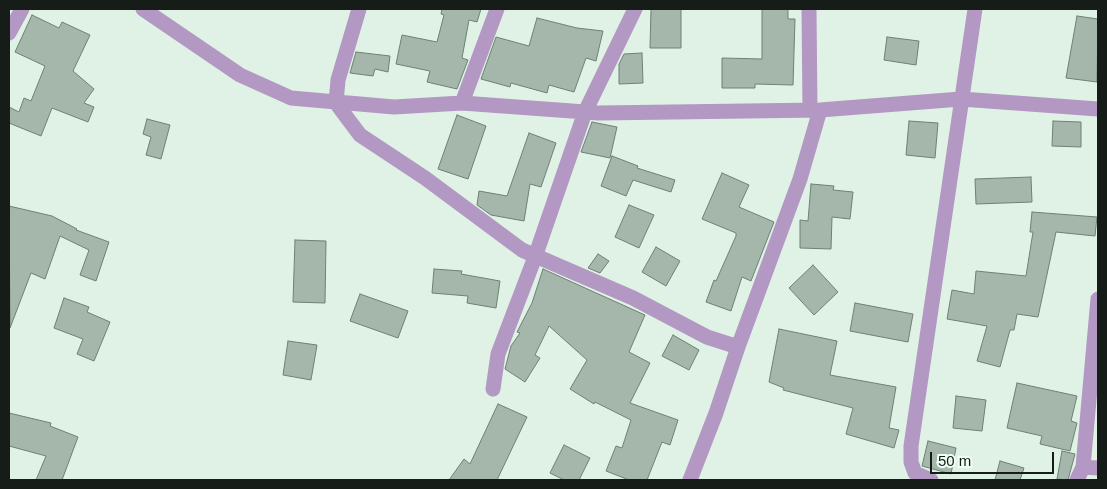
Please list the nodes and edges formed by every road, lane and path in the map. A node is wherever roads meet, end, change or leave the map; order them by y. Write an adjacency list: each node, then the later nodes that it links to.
1 (22, 9): 8 (street)
2 (143, 9): 10 (street)
3 (359, 9): 10 (street)
4 (497, 9): 11 (street)
5 (635, 9): 14 (street)
6 (809, 9): 13 (street)
7 (975, 9): 9 (street)
8 (9, 33)
9 (961, 99): 12 (street); 13 (street); 21 (street)
10 (336, 102): 11 (street); 15 (street)
11 (462, 103): 14 (street)
12 (1098, 108)
13 (815, 110): 14 (street); 17 (street)
14 (585, 112): 15 (street)
15 (535, 257): 17 (street); 18 (street)
16 (1098, 298): 19 (street)
17 (738, 347): 20 (street)
18 (493, 389)
19 (1086, 472)
20 (690, 480)
21 (932, 480)

